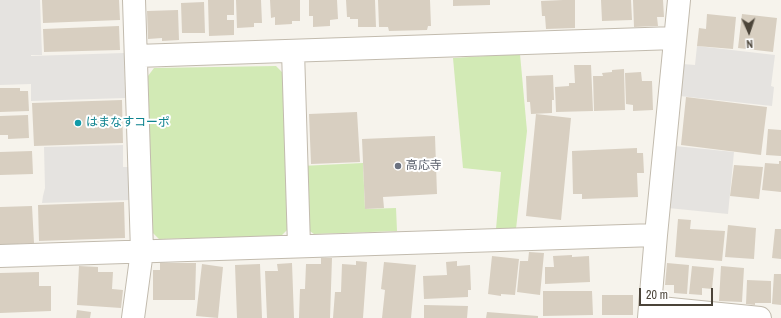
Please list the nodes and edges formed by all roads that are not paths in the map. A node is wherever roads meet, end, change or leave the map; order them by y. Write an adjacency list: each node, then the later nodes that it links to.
1 (134, 0): 5 (street)
2 (679, 0): 3 (street)
3 (675, 38): 4 (street); 6 (street)
4 (293, 51): 5 (street); 7 (street)
5 (136, 56): 8 (street)
6 (656, 235): 7 (street); 10 (street)
7 (299, 246): 8 (street)
8 (142, 251): 9 (street); 11 (street)
9 (0, 256)
10 (649, 312): 12 (street)
11 (133, 318)
12 (760, 318)

